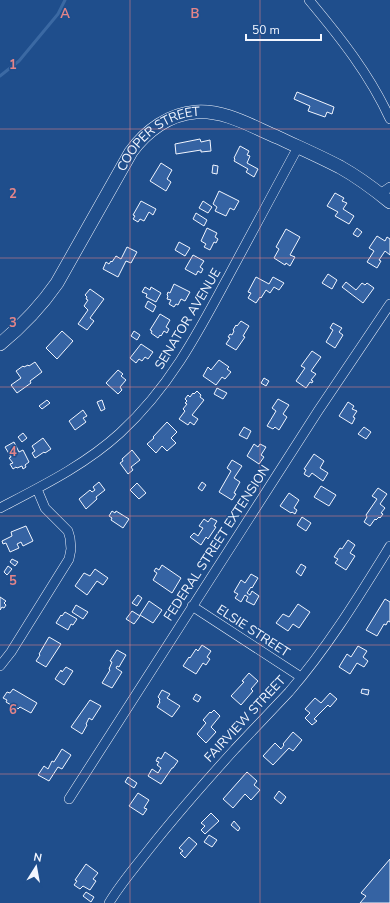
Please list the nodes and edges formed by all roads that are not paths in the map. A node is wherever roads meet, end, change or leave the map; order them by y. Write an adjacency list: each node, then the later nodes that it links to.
1 (309, 0): 2 (street)
2 (390, 119)
3 (298, 147): 4 (street, COOPER STREET); 6 (street, COOPER STREET); 7 (street, SENATOR AVENUE)
4 (387, 194)
5 (390, 304): 10 (street, FEDERAL STREET EXTENSION)
6 (0, 344)
7 (36, 489): 8 (street, SENATOR AVENUE); 11 (street)
8 (0, 508)
9 (390, 546): 12 (street, FAIRVIEW STREET)
10 (192, 606): 12 (street, ELSIE STREET); 13 (street, FEDERAL STREET EXTENSION)
11 (0, 666)
12 (301, 677): 14 (street, FAIRVIEW STREET)
13 (69, 799)
14 (109, 903)

